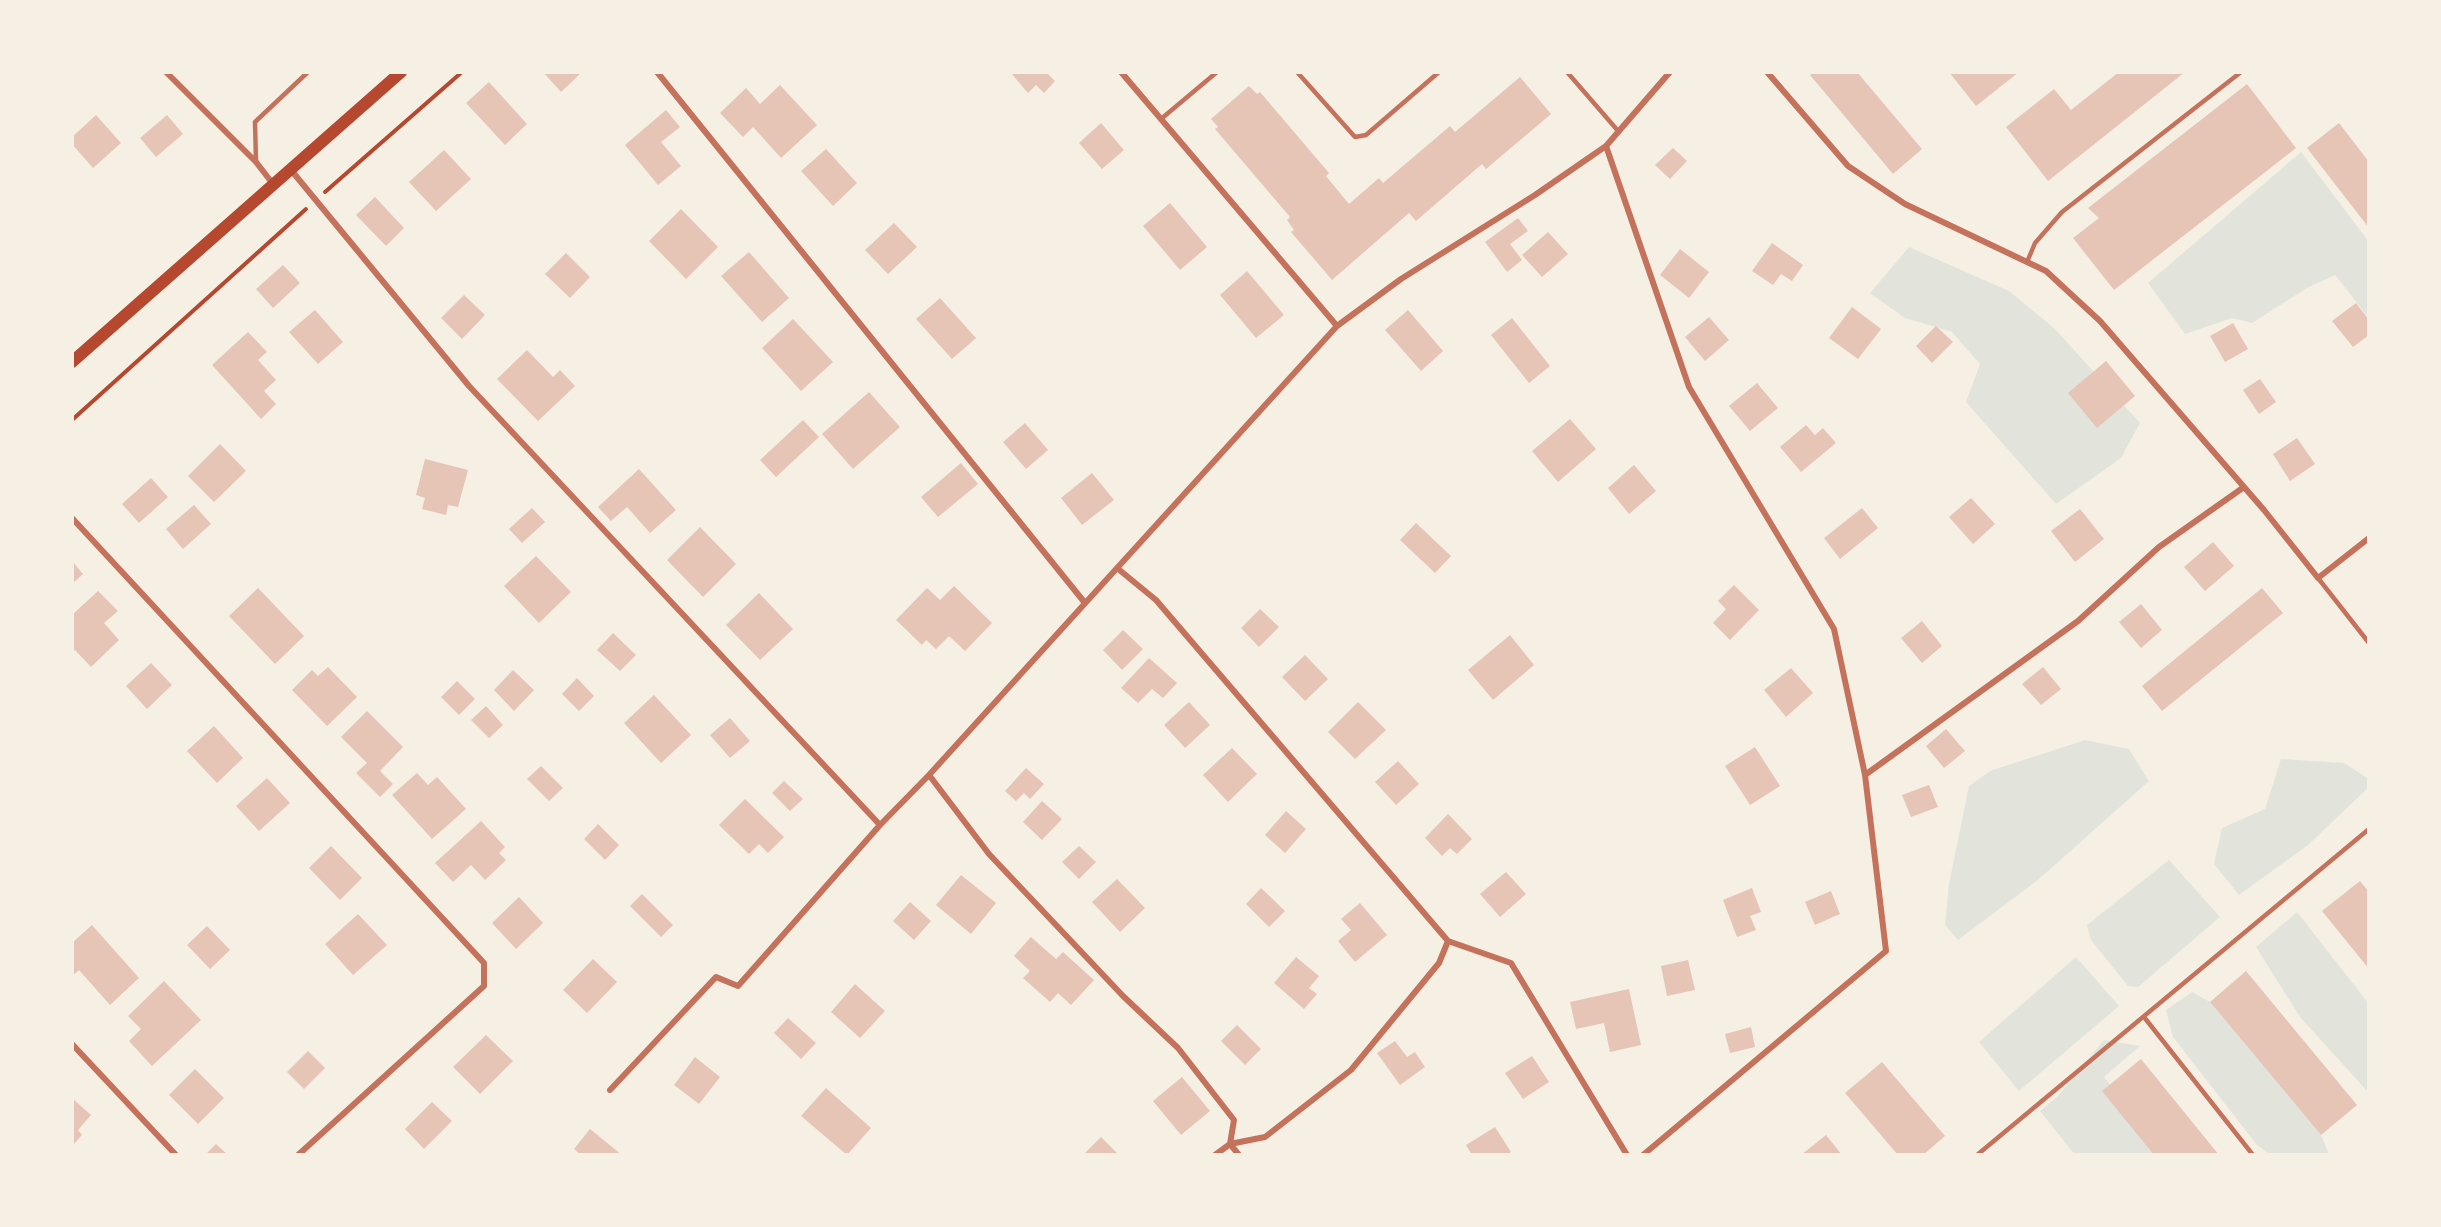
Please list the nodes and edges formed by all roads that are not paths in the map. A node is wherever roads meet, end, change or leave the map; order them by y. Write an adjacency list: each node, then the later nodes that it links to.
1 (166, 72): 16 (street)
2 (308, 72): 16 (lane)
3 (400, 72): 17 (main road)
4 (657, 72): 27 (street)
5 (1121, 72): 13 (street)
6 (1217, 72): 13 (lane)
7 (1297, 72): 8 (lane)
8 (1439, 72)
9 (1567, 72): 14 (lane)
10 (1670, 72): 14 (street)
11 (1767, 72): 19 (street)
12 (2241, 72): 19 (lane)
13 (1161, 119): 20 (street)
14 (1619, 132): 15 (street)
15 (1606, 146): 20 (street); 30 (street)
16 (256, 162): 18 (street)
17 (290, 169): 18 (main road); 31 (street)
18 (273, 184): 21 (main road)
19 (2027, 262): 22 (street)
20 (1336, 326): 25 (street)
21 (72, 362)
22 (2244, 487): 26 (street); 30 (street)
23 (72, 518): 39 (street)
24 (2369, 538): 26 (street)
25 (1118, 568): 27 (street); 33 (street)
26 (2318, 578): 28 (lane)
27 (1085, 603): 29 (street)
28 (2369, 643)
29 (929, 775): 31 (street); 37 (street)
30 (1865, 775): 43 (street)
31 (880, 825): 36 (street)
32 (2369, 829): 34 (lane)
33 (1448, 941): 37 (street); 42 (street)
34 (2144, 1017): 44 (lane); 45 (lane)
35 (72, 1044): 38 (street)
36 (610, 1090)
37 (1230, 1144): 40 (street); 41 (street)
38 (176, 1155)
39 (298, 1155)
40 (1215, 1155)
41 (1239, 1155)
42 (1627, 1155)
43 (1643, 1155)
44 (1977, 1155)
45 (2253, 1155)

